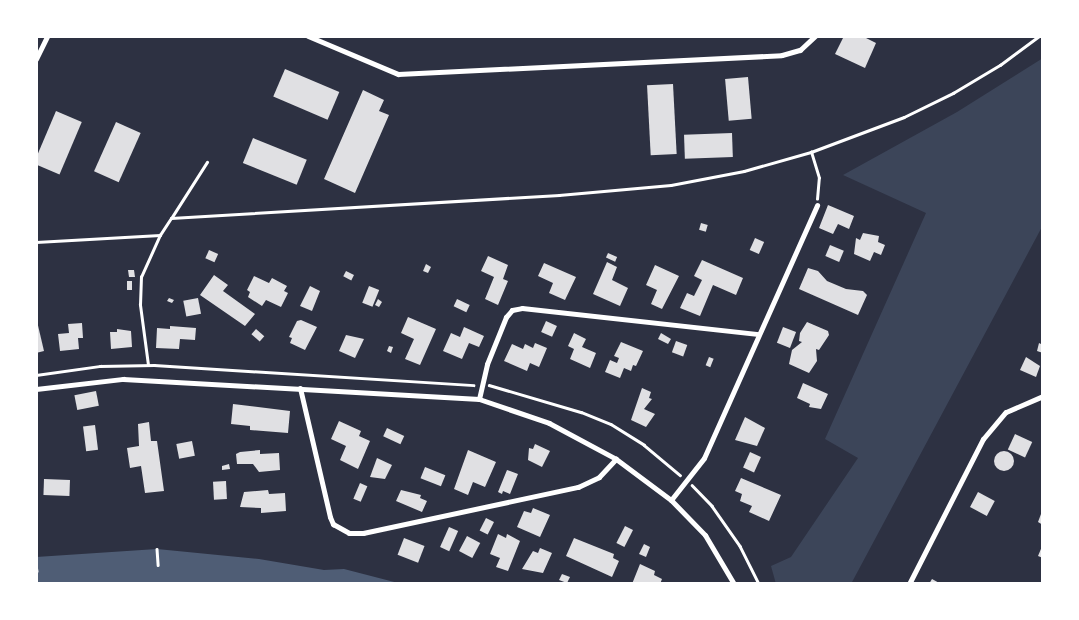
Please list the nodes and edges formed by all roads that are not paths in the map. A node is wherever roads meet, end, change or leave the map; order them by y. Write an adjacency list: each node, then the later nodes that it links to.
1 (47, 36): 4 (street)
2 (308, 36): 3 (street)
3 (815, 36)
4 (36, 59)
5 (817, 205): 6 (street)
6 (759, 334): 10 (street); 12 (street)
7 (300, 388): 8 (street); 10 (street); 11 (street)
8 (36, 389)
9 (1043, 396): 14 (street)
10 (479, 399): 11 (street)
11 (616, 459): 12 (street)
12 (671, 500): 13 (street)
13 (734, 584)
14 (910, 584)

